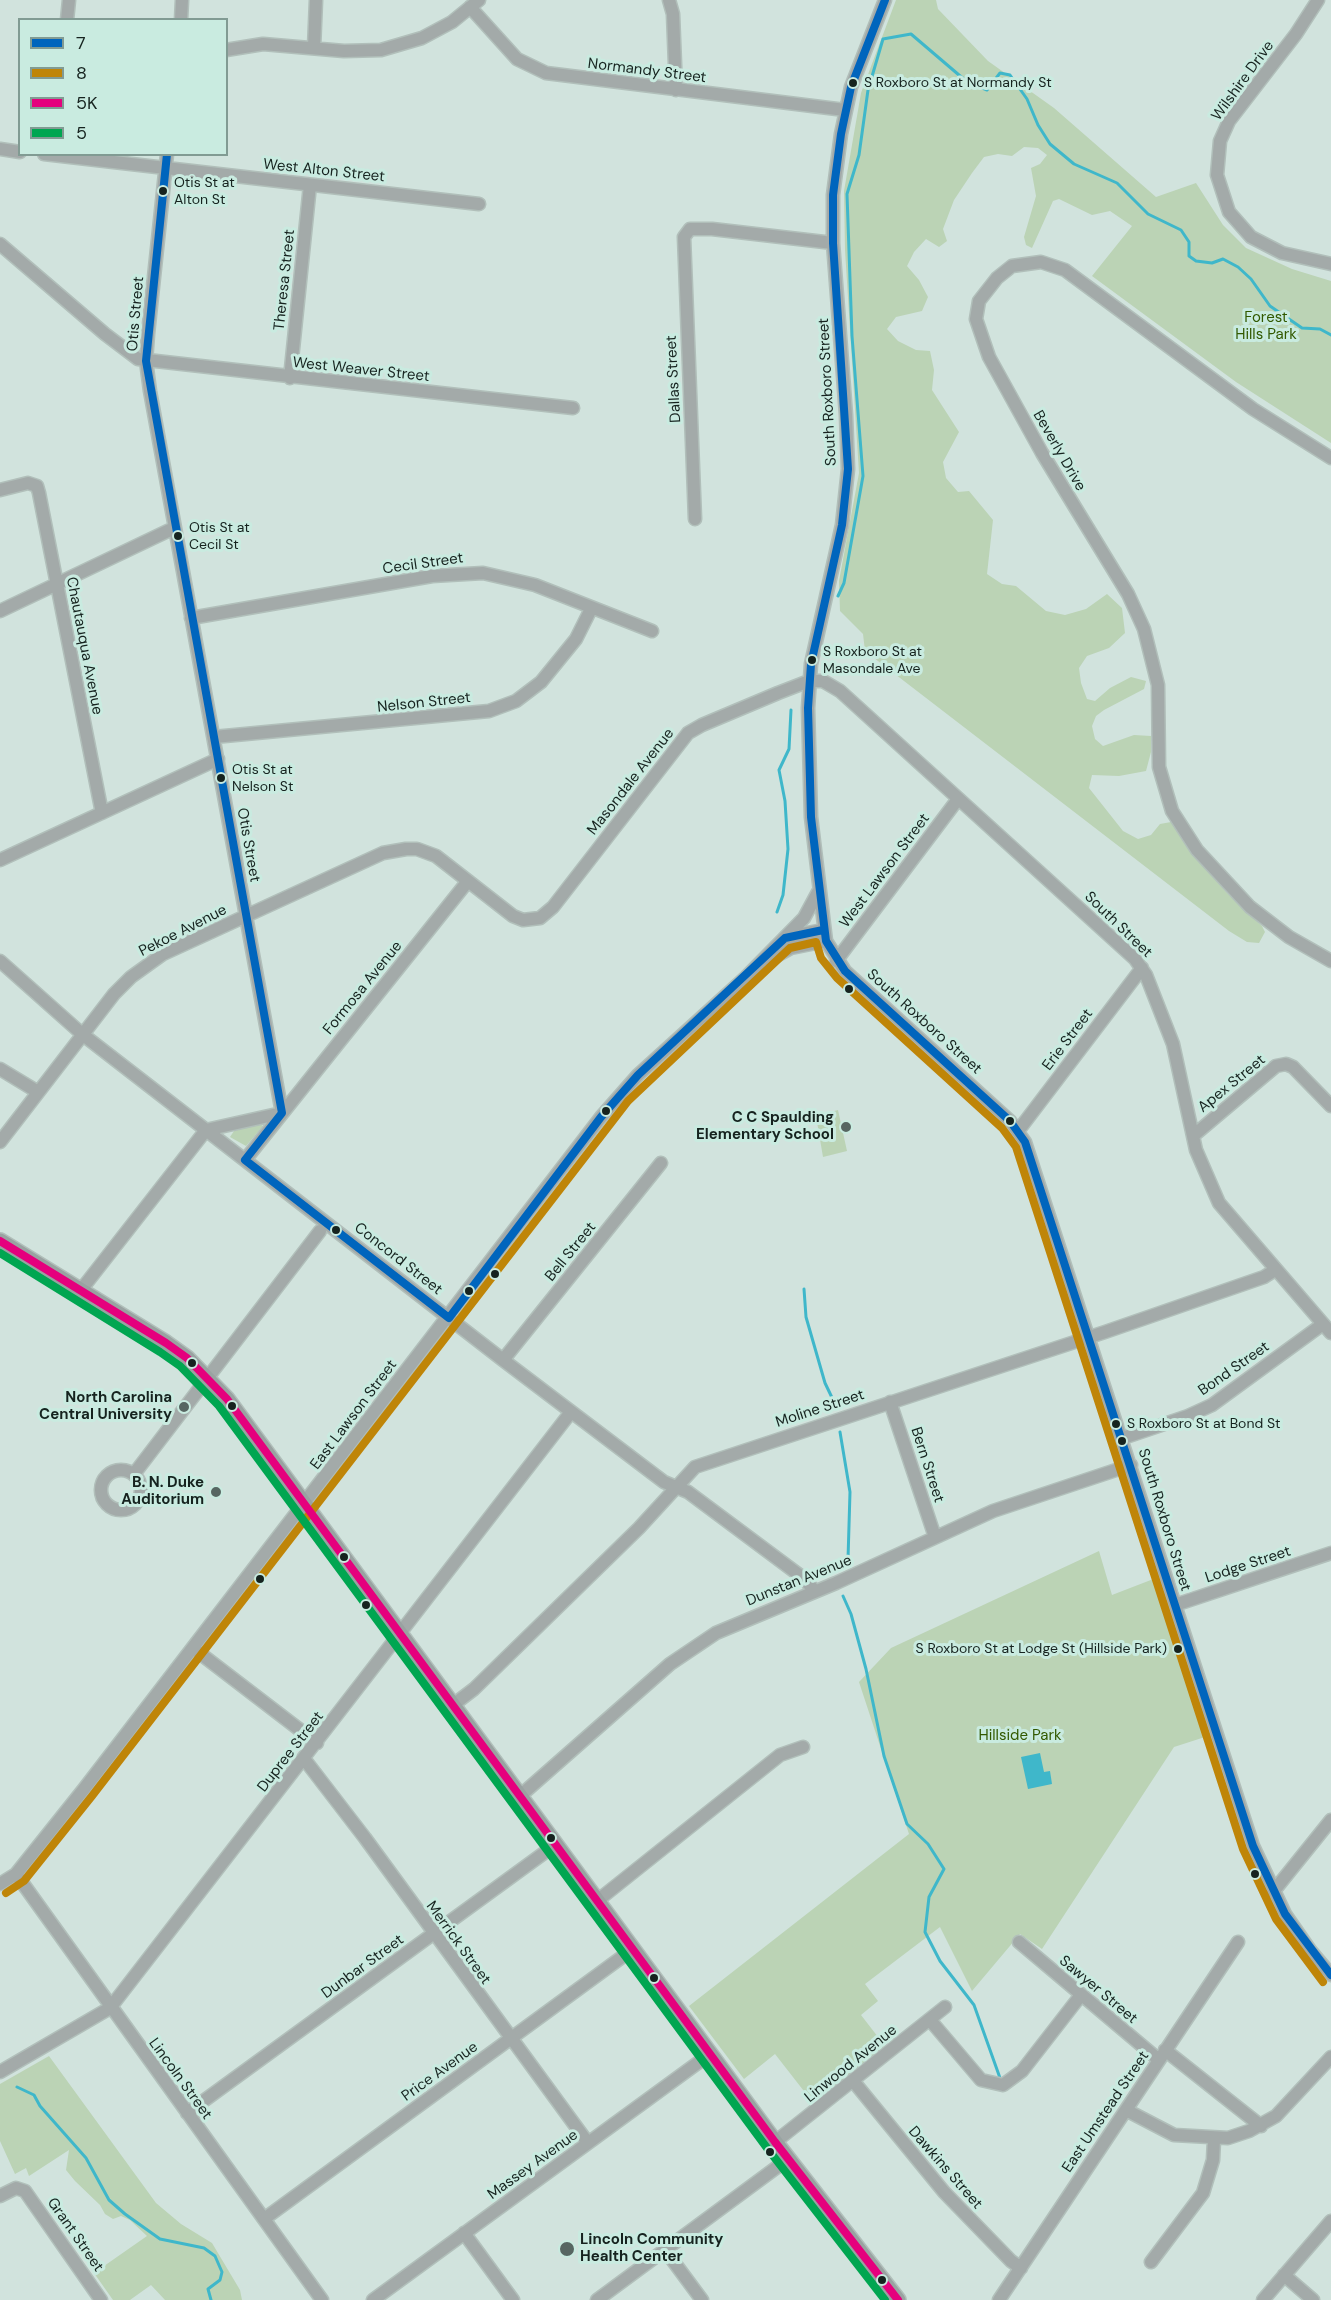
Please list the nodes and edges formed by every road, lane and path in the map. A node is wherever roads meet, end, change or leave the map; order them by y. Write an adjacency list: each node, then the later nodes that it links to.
1 (69, 0): 8 (street)
2 (182, 0): 9 (street)
3 (316, 0): 10 (street)
4 (669, 0): 12 (street)
5 (885, 0): 13 (street, South Roxboro Street)
6 (1318, 0): 23 (street, Wilshire Drive)
7 (475, 4): 10 (street); 12 (street, Normandy Street)
8 (67, 18)
9 (180, 18)
10 (314, 48): 11 (street)
11 (228, 50)
12 (676, 90): 13 (street, Normandy Street)
13 (845, 110): 21 (street, South Roxboro Street)
14 (0, 149): 15 (street)
15 (18, 152)
16 (59, 156): 18 (street, West Alton Street)
17 (167, 156): 18 (street, Otis Street)
18 (165, 168): 19 (street, West Alton Street); 24 (street, Otis Street)
19 (310, 185): 20 (street, West Alton Street); 25 (street, Theresa Street)
20 (479, 204)
21 (833, 243): 29 (street, Dallas Street); 36 (street, South Roxboro Street)
22 (0, 244): 24 (street)
23 (1331, 264)
24 (146, 361): 25 (street, West Weaver Street); 30 (street, Otis Street)
25 (290, 378): 26 (street, West Weaver Street)
26 (573, 408)
27 (1331, 458): 50 (street, Beverly Drive)
28 (0, 490): 31 (street, Chautauqua Avenue)
29 (695, 519)
30 (174, 528): 31 (street); 34 (street, Otis Street)
31 (57, 584): 33 (street); 40 (street, Chautauqua Avenue)
32 (591, 609): 34 (street, Cecil Street); 35 (street, Cecil Street); 37 (street, Nelson Street)
33 (0, 610)
34 (191, 618): 37 (street, Otis Street)
35 (651, 631)
36 (810, 681): 39 (street, South Street); 43 (street, South Roxboro Street); 44 (street, Masondale Avenue)
37 (214, 737): 38 (street, Otis Street)
38 (218, 759): 40 (street); 45 (street, Otis Street)
39 (958, 799): 49 (street, West Lawson Street); 51 (street, South Street)
40 (102, 813): 41 (street)
41 (0, 860)
42 (468, 881): 44 (street, Pekoe Avenue); 45 (street, Pekoe Avenue); 57 (street, Formosa Avenue)
43 (818, 891): 46 (street, South Roxboro Street); 47 (street, East Lawson Street)
44 (501, 907)
45 (245, 916): 53 (street, Pekoe Avenue); 57 (street, Otis Street)
46 (825, 936): 47 (street); 49 (street, South Roxboro Street); 52 (street, East Lawson Street)
47 (784, 938): 52 (street, East Lawson Street)
48 (0, 961): 53 (street, Concord Street)
49 (836, 961): 59 (street, South Roxboro Street)
50 (1331, 961)
51 (1142, 968): 59 (street, Erie Street); 60 (street, South Street)
52 (746, 976): 68 (street, East Lawson Street)
53 (82, 1034): 55 (street, Pekoe Avenue); 58 (street, Concord Street)
54 (0, 1069): 55 (street)
55 (38, 1092): 61 (street, Pekoe Avenue)
56 (1331, 1106): 60 (street, Apex Street)
57 (282, 1113): 58 (street); 62 (street, Formosa Avenue)
58 (206, 1130): 62 (street, Concord Street); 67 (street)
59 (1018, 1131): 70 (street, South Roxboro Street)
60 (1192, 1136): 66 (street, South Street)
61 (0, 1142)
62 (246, 1160): 68 (street, Concord Street)
63 (661, 1163): 71 (street, Bell Street)
64 (320, 1231): 72 (street)
65 (0, 1241): 67 (main road)
66 (1275, 1270): 69 (street, South Street); 70 (street, Moline Street)
67 (81, 1290): 72 (main road)
68 (449, 1318): 71 (street, Concord Street); 79 (street, East Lawson Street)
69 (1327, 1329): 75 (street, Bond Street)
70 (1089, 1337): 73 (street, Moline Street); 75 (street, South Roxboro Street)
71 (503, 1360): 74 (street, Concord Street)
72 (207, 1378): 77 (street); 79 (main road)
73 (890, 1402): 78 (street, Moline Street); 80 (street, Bern Street)
74 (571, 1412): 78 (street, Concord Street); 84 (street, Dupree Street)
75 (1123, 1438): 76 (street, South Roxboro Street)
76 (1131, 1465): 80 (street, Dunstan Avenue); 83 (street, South Roxboro Street)
77 (134, 1474)
78 (675, 1487): 82 (street, Concord Street); 86 (street, Moline Street)
79 (305, 1503): 84 (main road); 85 (street, East Lawson Street)
80 (935, 1537): 82 (street, Dunstan Avenue)
81 (1331, 1553): 83 (street, Lodge Street)
82 (816, 1591): 90 (street, Dunstan Avenue)
83 (1175, 1605): 95 (street, South Roxboro Street)
84 (401, 1633): 86 (main road); 87 (street, Dupree Street)
85 (193, 1648): 87 (street); 93 (street, East Lawson Street)
86 (453, 1705): 90 (main road)
87 (317, 1743): 89 (street, Dupree Street)
88 (803, 1747): 96 (street)
89 (305, 1760): 97 (street, Merrick Street); 104 (street, Dupree Street)
90 (520, 1796): 92 (main road)
91 (1331, 1820): 95 (street)
92 (555, 1845): 96 (main road); 97 (street, Dunbar Street)
93 (16, 1874): 94 (street, East Lawson Street); 104 (street, Lincoln Street)
94 (0, 1884)
95 (1273, 1892): 101 (street, South Roxboro Street)
96 (597, 1901): 100 (main road)
97 (433, 1934): 106 (street, Merrick Street); 113 (street, Dunbar Street)
98 (1018, 1942): 102 (street, Sawyer Street)
99 (1238, 1942): 108 (street, East Umstead Street)
100 (633, 1949): 106 (street, Price Avenue); 107 (main road)
101 (1331, 1975)
102 (1081, 1995): 105 (street); 108 (street, Sawyer Street)
103 (945, 2007): 105 (street, Linwood Avenue)
104 (110, 2008): 110 (street, Dupree Street); 113 (street, Lincoln Street)
105 (930, 2020): 111 (street, Linwood Avenue)
106 (510, 2040): 117 (street, Merrick Street); 120 (street, Price Avenue)
107 (710, 2054): 116 (main road); 117 (street, Massey Avenue)
108 (1162, 2055): 112 (street, East Umstead Street); 114 (street, Sawyer Street)
109 (1331, 2057): 114 (street)
110 (0, 2072)
111 (854, 2082): 116 (street, Linwood Avenue); 125 (street, Dawkins Street)
112 (1126, 2110): 115 (street); 125 (street, East Umstead Street)
113 (187, 2113): 120 (street, Lincoln Street)
114 (1261, 2126): 115 (street)
115 (1214, 2139): 124 (street)
116 (775, 2142): 118 (main road)
117 (588, 2143): 122 (street, Massey Avenue)
118 (788, 2159): 123 (street); 127 (main road)
119 (0, 2196): 128 (street, Grant Street)
120 (264, 2219): 129 (street, Lincoln Street)
121 (1331, 2221): 126 (street)
122 (464, 2233): 130 (street, Massey Avenue); 131 (street)
123 (665, 2250): 132 (street); 133 (street)
124 (1152, 2262)
125 (1021, 2268): 134 (street, East Umstead Street)
126 (1284, 2276): 135 (street); 136 (street)
127 (891, 2297)
128 (101, 2300)
129 (322, 2300)
130 (373, 2300)
131 (513, 2300)
132 (597, 2300)
133 (702, 2300)
134 (999, 2300)
135 (1263, 2300)
136 (1313, 2300)

